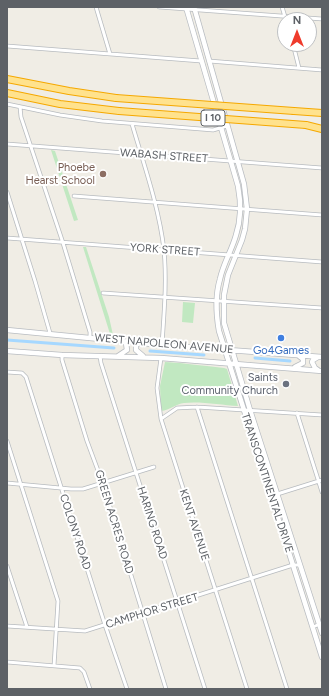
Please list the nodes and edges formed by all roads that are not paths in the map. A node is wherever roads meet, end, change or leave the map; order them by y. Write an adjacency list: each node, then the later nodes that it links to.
1 (96, 7): 9 (street)
2 (159, 7): 3 (street)
3 (186, 8): 4 (street); 8 (street, TRANSCONTINENTAL DRIVE)
4 (194, 8): 5 (street); 11 (street, TRANSCONTINENTAL DRIVE)
5 (277, 17)
6 (7, 46): 9 (street)
7 (294, 52): 12 (street)
8 (199, 53): 10 (street, TRANSCONTINENTAL DRIVE); 11 (street)
9 (110, 54): 10 (street)
10 (201, 61): 21 (street, TRANSCONTINENTAL DRIVE)
11 (209, 61): 12 (street); 20 (street, TRANSCONTINENTAL DRIVE)
12 (299, 68): 13 (street)
13 (322, 70)
14 (7, 78): 18 (highway, I 10, bridge)
15 (7, 92): 22 (highway, I 10, bridge)
16 (7, 104): 17 (street)
17 (20, 107): 19 (street); 24 (street)
18 (322, 112)
19 (132, 124): 21 (street); 25 (street)
20 (227, 126): 21 (street); 27 (street, TRANSCONTINENTAL DRIVE)
21 (221, 127): 26 (street, TRANSCONTINENTAL DRIVE)
22 (322, 127)
23 (7, 144): 24 (street, WABASH STREET)
24 (32, 146): 25 (street, WABASH STREET); 37 (street)
25 (141, 154): 26 (street, WABASH STREET); 31 (street)
26 (230, 161): 27 (street, WABASH STREET); 32 (street, TRANSCONTINENTAL DRIVE)
27 (238, 162): 28 (street, WABASH STREET); 33 (street, TRANSCONTINENTAL DRIVE)
28 (322, 168)
29 (7, 192): 36 (street)
30 (74, 196): 31 (street)
31 (154, 202): 32 (street); 38 (street)
32 (240, 209): 33 (street); 39 (street, TRANSCONTINENTAL DRIVE)
33 (247, 210): 34 (street); 40 (street, TRANSCONTINENTAL DRIVE)
34 (322, 215)
35 (7, 238): 36 (street, YORK STREET)
36 (22, 239): 37 (street, YORK STREET); 48 (street)
37 (64, 243): 38 (street, YORK STREET); 49 (street)
38 (164, 250): 39 (street, YORK STREET); 43 (street)
39 (229, 255): 40 (street, YORK STREET); 44 (street, TRANSCONTINENTAL DRIVE)
40 (236, 256): 41 (street, YORK STREET); 45 (street, TRANSCONTINENTAL DRIVE)
41 (322, 262)
42 (103, 292): 43 (street)
43 (165, 297): 44 (street); 52 (street)
44 (216, 301): 45 (street); 53 (street, TRANSCONTINENTAL DRIVE)
45 (223, 302): 46 (street); 54 (street, TRANSCONTINENTAL DRIVE)
46 (322, 308)
47 (7, 330): 48 (street, WEST NAPOLEON AVENUE)
48 (50, 333): 49 (street, WEST NAPOLEON AVENUE)
49 (90, 337): 50 (street, WEST NAPOLEON AVENUE)
50 (120, 340): 51 (street, WEST NAPOLEON AVENUE); 59 (street)
51 (141, 342): 52 (street, WEST NAPOLEON AVENUE); 61 (street)
52 (162, 344): 53 (street, WEST NAPOLEON AVENUE)
53 (224, 349): 54 (street, WEST NAPOLEON AVENUE); 63 (street, TRANSCONTINENTAL DRIVE)
54 (232, 350): 57 (street, WEST NAPOLEON AVENUE); 64 (street, TRANSCONTINENTAL DRIVE)
55 (7, 351): 56 (street, WEST NAPOLEON AVENUE)
56 (62, 355): 58 (street, WEST NAPOLEON AVENUE); 80 (street, GREEN ACRES ROAD)
57 (298, 355): 60 (street, WEST NAPOLEON AVENUE); 65 (street)
58 (100, 356): 59 (street, WEST NAPOLEON AVENUE); 76 (street, HARING ROAD)
59 (116, 357): 61 (street, WEST NAPOLEON AVENUE)
60 (321, 357): 66 (street)
61 (145, 358): 62 (street, WEST NAPOLEON AVENUE)
62 (161, 358): 63 (street, WEST NAPOLEON AVENUE); 73 (street, KENT AVENUE)
63 (229, 364): 64 (street, WEST NAPOLEON AVENUE); 69 (street, TRANSCONTINENTAL DRIVE)
64 (236, 364): 65 (street, WEST NAPOLEON AVENUE); 70 (street, TRANSCONTINENTAL DRIVE)
65 (292, 368): 66 (street, WEST NAPOLEON AVENUE)
66 (321, 370)
67 (7, 372): 81 (street, COLONY ROAD)
68 (197, 407): 69 (street); 73 (street); 88 (street)
69 (243, 410): 70 (street); 84 (street, TRANSCONTINENTAL DRIVE)
70 (250, 410): 71 (street); 83 (street, TRANSCONTINENTAL DRIVE)
71 (297, 413): 72 (street); 77 (street)
72 (322, 415)
73 (161, 419): 89 (street, KENT AVENUE)
74 (7, 441): 79 (street)
75 (154, 467): 76 (street)
76 (136, 473): 80 (street); 90 (street, HARING ROAD)
77 (320, 481): 82 (street); 83 (street)
78 (7, 483): 79 (street)
79 (21, 484): 81 (street); 99 (street)
80 (103, 484): 81 (street); 93 (street, GREEN ACRES ROAD)
81 (61, 488): 95 (street, COLONY ROAD)
82 (322, 492)
83 (278, 494): 84 (street); 86 (street, TRANSCONTINENTAL DRIVE)
84 (271, 496): 85 (street, TRANSCONTINENTAL DRIVE)
85 (293, 565): 86 (street, CAMPHOR STREET); 88 (street, CAMPHOR STREET); 92 (street, TRANSCONTINENTAL DRIVE)
86 (300, 565): 91 (street, TRANSCONTINENTAL DRIVE)
87 (7, 566): 97 (street)
88 (252, 579): 89 (street, CAMPHOR STREET); 109 (street)
89 (215, 591): 90 (street, CAMPHOR STREET); 108 (street, KENT AVENUE)
90 (177, 603): 93 (street, CAMPHOR STREET); 107 (street, HARING ROAD)
91 (314, 608): 92 (street); 94 (street, TRANSCONTINENTAL DRIVE)
92 (307, 610): 98 (street, TRANSCONTINENTAL DRIVE)
93 (143, 614): 95 (street, CAMPHOR STREET); 106 (street, GREEN ACRES ROAD)
94 (321, 624): 98 (street); 100 (street, TRANSCONTINENTAL DRIVE)
95 (105, 625): 99 (street, CAMPHOR STREET); 105 (street, COLONY ROAD)
96 (7, 626): 97 (street, CAMPHOR STREET)
97 (27, 627): 99 (street, CAMPHOR STREET)
98 (312, 627): 101 (street, TRANSCONTINENTAL DRIVE)
99 (56, 630): 103 (street)
100 (322, 633)
101 (322, 657)
102 (7, 662): 103 (street)
103 (54, 666): 104 (street)
104 (90, 689)
105 (126, 689)
106 (166, 689)
107 (205, 689)
108 (247, 689)
109 (287, 689)

